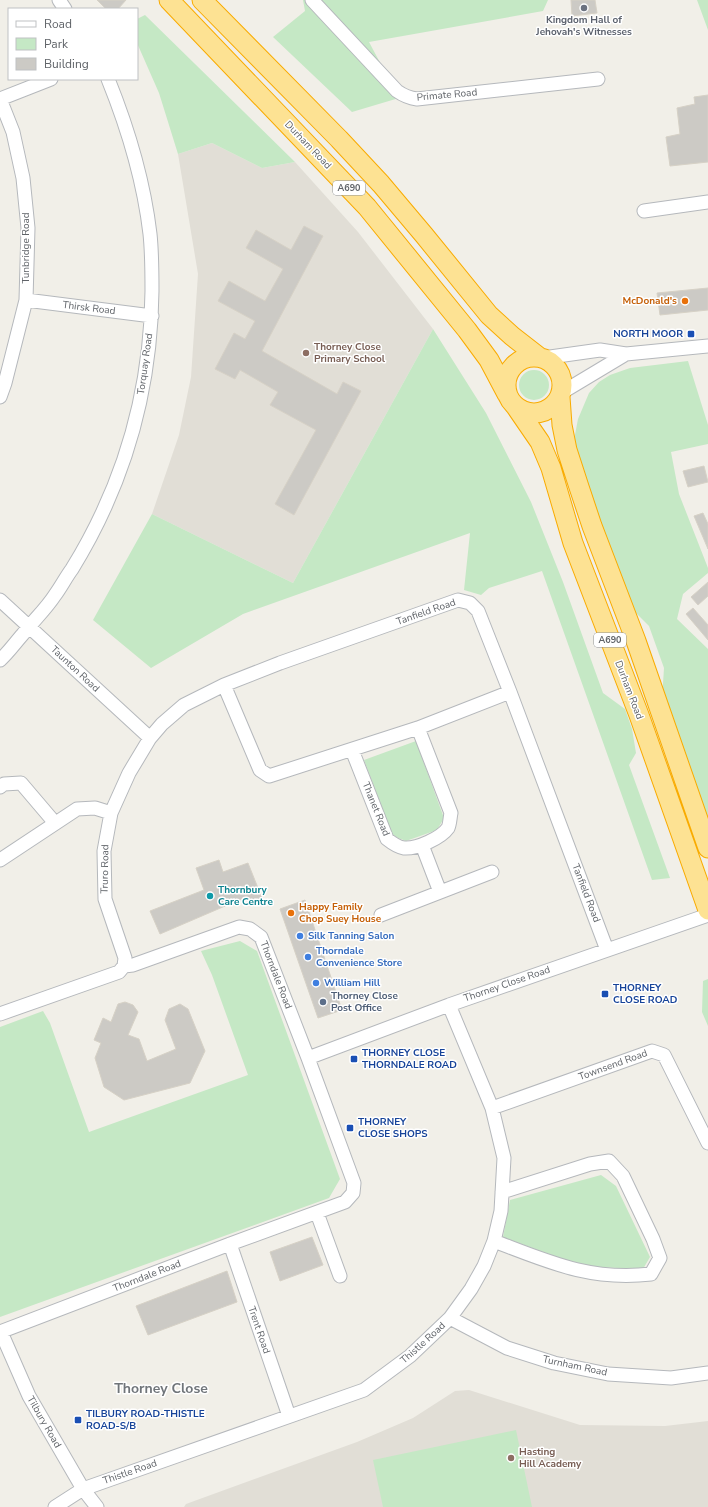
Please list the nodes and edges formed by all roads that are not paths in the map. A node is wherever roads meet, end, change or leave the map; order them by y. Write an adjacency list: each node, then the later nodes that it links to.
1 (169, 0): 17 (highway, Durham Road / A690)
2 (202, 0): 14 (highway, A690)
3 (312, 0): 4 (street, Primate Road)
4 (598, 79)
5 (48, 80): 7 (street)
6 (108, 80): 11 (street, Torquay Road)
7 (0, 99): 10 (street, Tunbridge Road)
8 (708, 202): 9 (street)
9 (644, 211)
10 (26, 300): 11 (street, Thirsk Road); 16 (street, Tunbridge Road)
11 (152, 316): 19 (street, Torquay Road)
12 (708, 346): 13 (street)
13 (626, 354): 14 (street); 15 (street)
14 (541, 358): 15 (highway); 17 (highway)
15 (561, 395): 17 (highway); 31 (highway, A690)
16 (0, 397)
17 (512, 400): 35 (highway, Durham Road / A690)
18 (0, 600): 19 (street, Taunton Road)
19 (29, 626): 20 (street, Torquay Road); 24 (street, Taunton Road)
20 (0, 660)
21 (224, 685): 22 (street, Tanfield Road); 24 (street, Tanfield Road); 25 (street)
22 (510, 692): 23 (street); 38 (street, Tanfield Road)
23 (418, 728): 25 (street); 30 (street, Thanet Road)
24 (150, 738): 26 (street, Tanfield Road)
25 (352, 750): 30 (street, Thanet Road)
26 (129, 773): 28 (street, Truro Road)
27 (0, 787): 29 (street)
28 (111, 813): 29 (street); 39 (street, Truro Road)
29 (55, 823): 32 (street)
30 (422, 845): 34 (street)
31 (708, 848)
32 (0, 860)
33 (492, 872): 34 (street)
34 (440, 892): 36 (street)
35 (708, 910)
36 (381, 915)
37 (708, 915): 38 (street, Thorney Close Road)
38 (607, 950): 40 (street, Thorney Close Road)
39 (124, 966): 41 (street, Thorndale Road); 42 (street, Thorndale Road)
40 (448, 1005): 42 (street, Thorney Close Road); 43 (street, Thistle Road)
41 (0, 1014)
42 (308, 1058): 46 (street, Thorndale Road)
43 (492, 1108): 44 (street, Townsend Road); 45 (street, Thistle Road)
44 (708, 1143)
45 (502, 1192): 47 (street, Thistle Road); 47 (street)
46 (317, 1213): 48 (street, Thorndale Road); 49 (street)
47 (494, 1241): 50 (street, Thistle Road)
48 (230, 1244): 51 (street, Thorndale Road); 53 (street, Trent Road)
49 (340, 1276)
50 (450, 1318): 52 (street, Turnham Road); 53 (street, Thistle Road)
51 (0, 1332): 54 (street, Tilbury Road)
52 (708, 1372)
53 (289, 1416): 54 (street, Thistle Road)
54 (83, 1489): 55 (street, Thistle Road); 56 (street, Tilbury Road)
55 (55, 1507)
56 (97, 1507)

